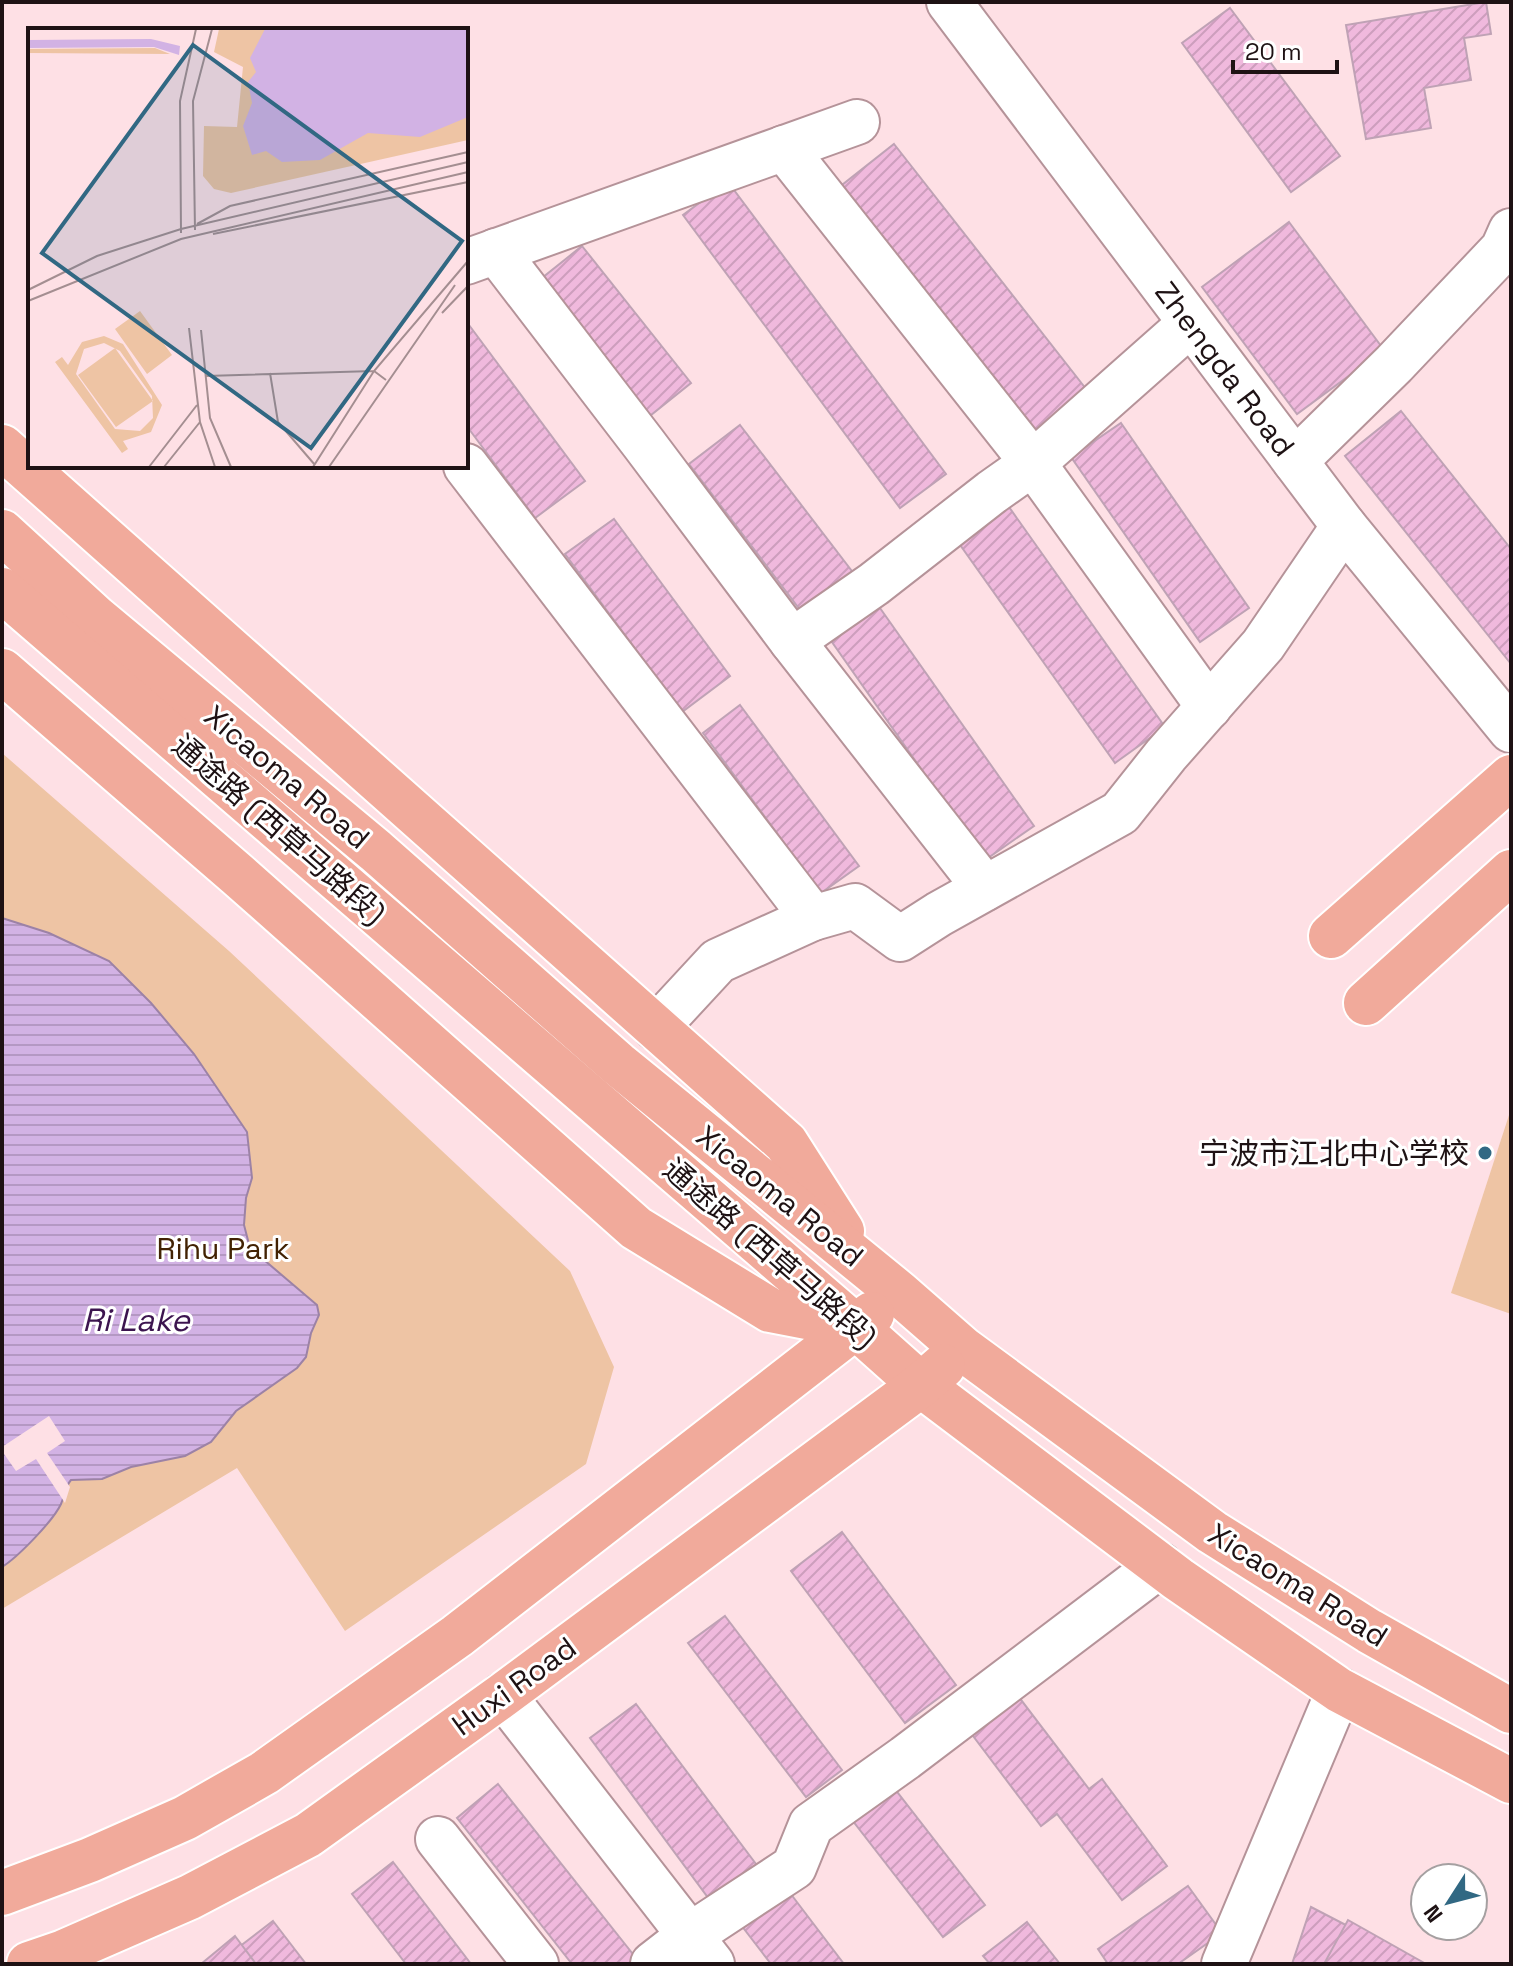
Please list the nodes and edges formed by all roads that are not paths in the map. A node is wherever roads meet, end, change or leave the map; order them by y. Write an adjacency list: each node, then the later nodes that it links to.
1 (949, 2): 6 (street, Zhengda Road)
2 (857, 122): 3 (street)
3 (784, 148): 5 (street); 9 (street)
4 (1511, 231): 8 (street)
5 (481, 257): 15 (street)
6 (1190, 324): 8 (street, Zhengda Road); 9 (street)
7 (2, 447): 25 (main road)
8 (1295, 461): 11 (street, Zhengda Road)
9 (1033, 463): 15 (street); 17 (street)
10 (468, 468): 22 (street)
11 (1344, 526): 17 (street); 18 (street, Zhengda Road)
12 (2, 532): 14 (main road)
13 (2, 590): 14 (main road)
14 (88, 637): 26 (main road, Xicaoma Road); 28 (main road, 通途路 (西草马路段))
15 (792, 641): 21 (street)
16 (2, 671): 28 (main road)
17 (1209, 707): 21 (street)
18 (1511, 730)
19 (1511, 777): 23 (main road)
20 (1511, 872): 24 (main road)
21 (985, 888): 22 (street)
22 (813, 918): 25 (street)
23 (1331, 936)
24 (1366, 1003)
25 (656, 1028): 26 (main road)
26 (863, 1263): 27 (main road, Xicaoma Road)
27 (899, 1293): 28 (main road); 29 (main road, Xicaoma Road)
28 (856, 1327): 30 (main road, 通途路 (西草马路段)); 37 (main road)
29 (963, 1349): 30 (main road, Huxi Road); 34 (main road, Xicaoma Road)
30 (921, 1385): 31 (main road, 通途路 (西草马路段)); 33 (main road, Huxi Road)
31 (1160, 1565): 32 (main road, 通途路 (西草马路段)); 38 (street)
32 (1339, 1690): 35 (main road, 通途路 (西草马路段)); 42 (street)
33 (503, 1695): 38 (street); 39 (main road, Huxi Road)
34 (1511, 1711)
35 (1511, 1781)
36 (438, 1839): 40 (street)
37 (2, 1893)
38 (701, 1950): 41 (street)
39 (29, 1964)
40 (536, 1964)
41 (653, 1964)
42 (1224, 1964)

